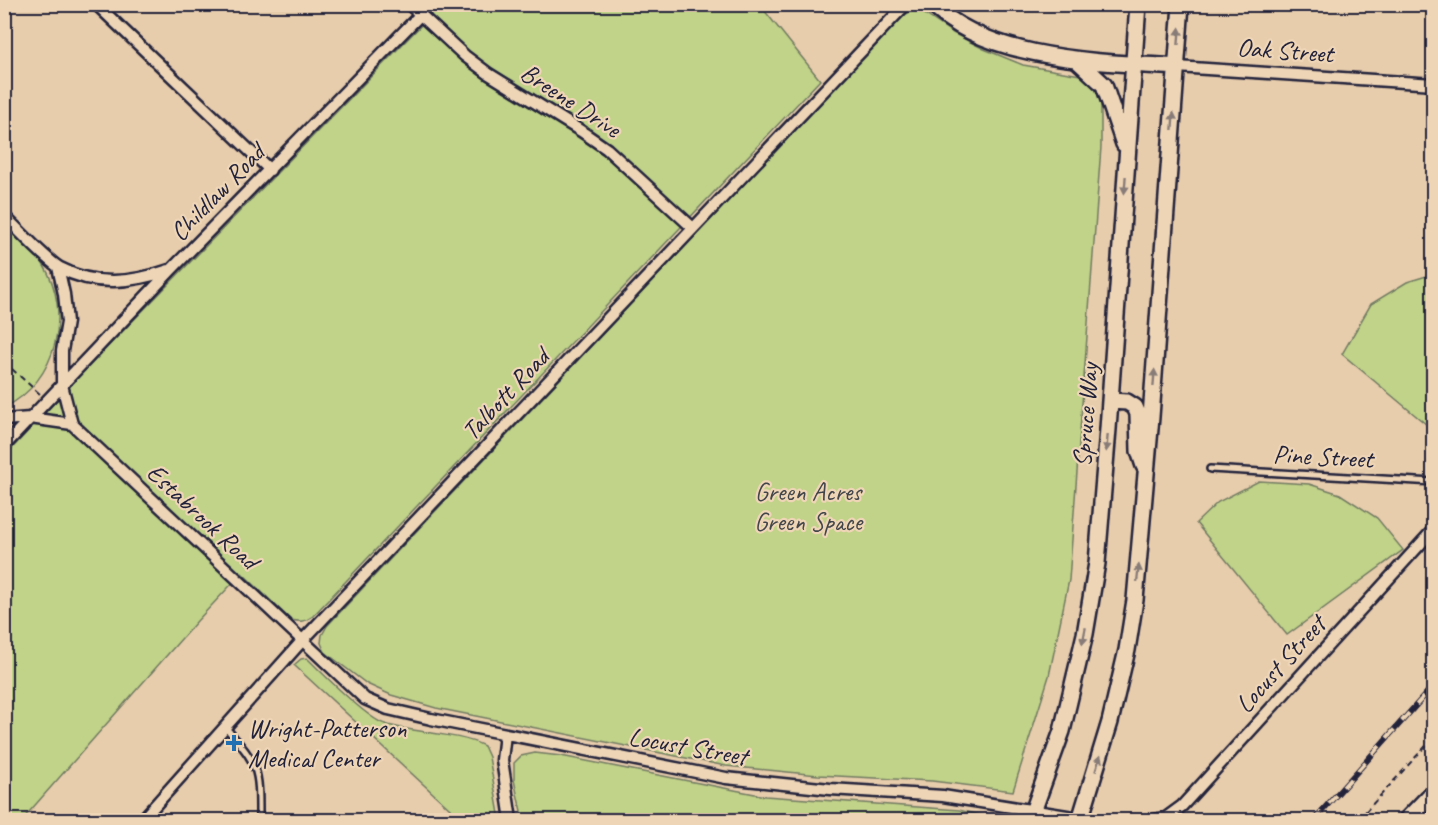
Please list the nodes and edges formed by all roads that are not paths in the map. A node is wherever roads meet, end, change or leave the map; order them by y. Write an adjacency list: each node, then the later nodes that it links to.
1 (96, 4): 13 (street)
2 (409, 4): 7 (street, Breene Drive)
3 (906, 4): 15 (street, Talbott Road)
4 (932, 4): 8 (street, Oak Street)
5 (1138, 4): 9 (street, Spruce Way)
6 (1181, 4): 10 (street, one-way to 6)
7 (420, 15): 13 (street, Childlaw Road); 15 (street, Breene Drive)
8 (1077, 60): 9 (street, Oak Street); 12 (street)
9 (1134, 64): 10 (street, Oak Street); 12 (street, Spruce Way)
10 (1177, 67): 11 (street, Oak Street); 25 (street, one-way to 10)
11 (1434, 84)
12 (1127, 152): 19 (street, Spruce Way, one-way to 19)
13 (270, 170): 17 (street, Childlaw Road)
14 (4, 216): 16 (street)
15 (693, 228): 28 (street, Talbott Road)
16 (58, 267): 17 (street); 18 (street)
17 (172, 269): 18 (street, Childlaw Road)
18 (62, 385): 20 (street, Childlaw Road); 22 (street)
19 (1110, 401): 25 (street); 32 (street, Spruce Way, one-way to 32)
20 (30, 418): 21 (street); 22 (street); 23 (street, Childlaw Road)
21 (4, 420)
22 (72, 424): 28 (street, Estabrook Road)
23 (4, 446)
24 (1210, 469): 26 (lane, Pine Street)
25 (1147, 475): 36 (street, one-way to 25)
26 (1434, 482)
27 (1434, 529): 37 (street, Locust Street)
28 (302, 641): 29 (street, Talbott Road); 30 (street, Locust Street)
29 (225, 727): 33 (street, Talbott Road); 34 (lane)
30 (505, 734): 32 (street, Locust Street); 35 (street)
31 (1434, 792): 38 (main road)
32 (1031, 816): 36 (street, Locust Street)
33 (141, 820)
34 (259, 820)
35 (511, 820)
36 (1084, 820)
37 (1154, 820)
38 (1407, 820)

